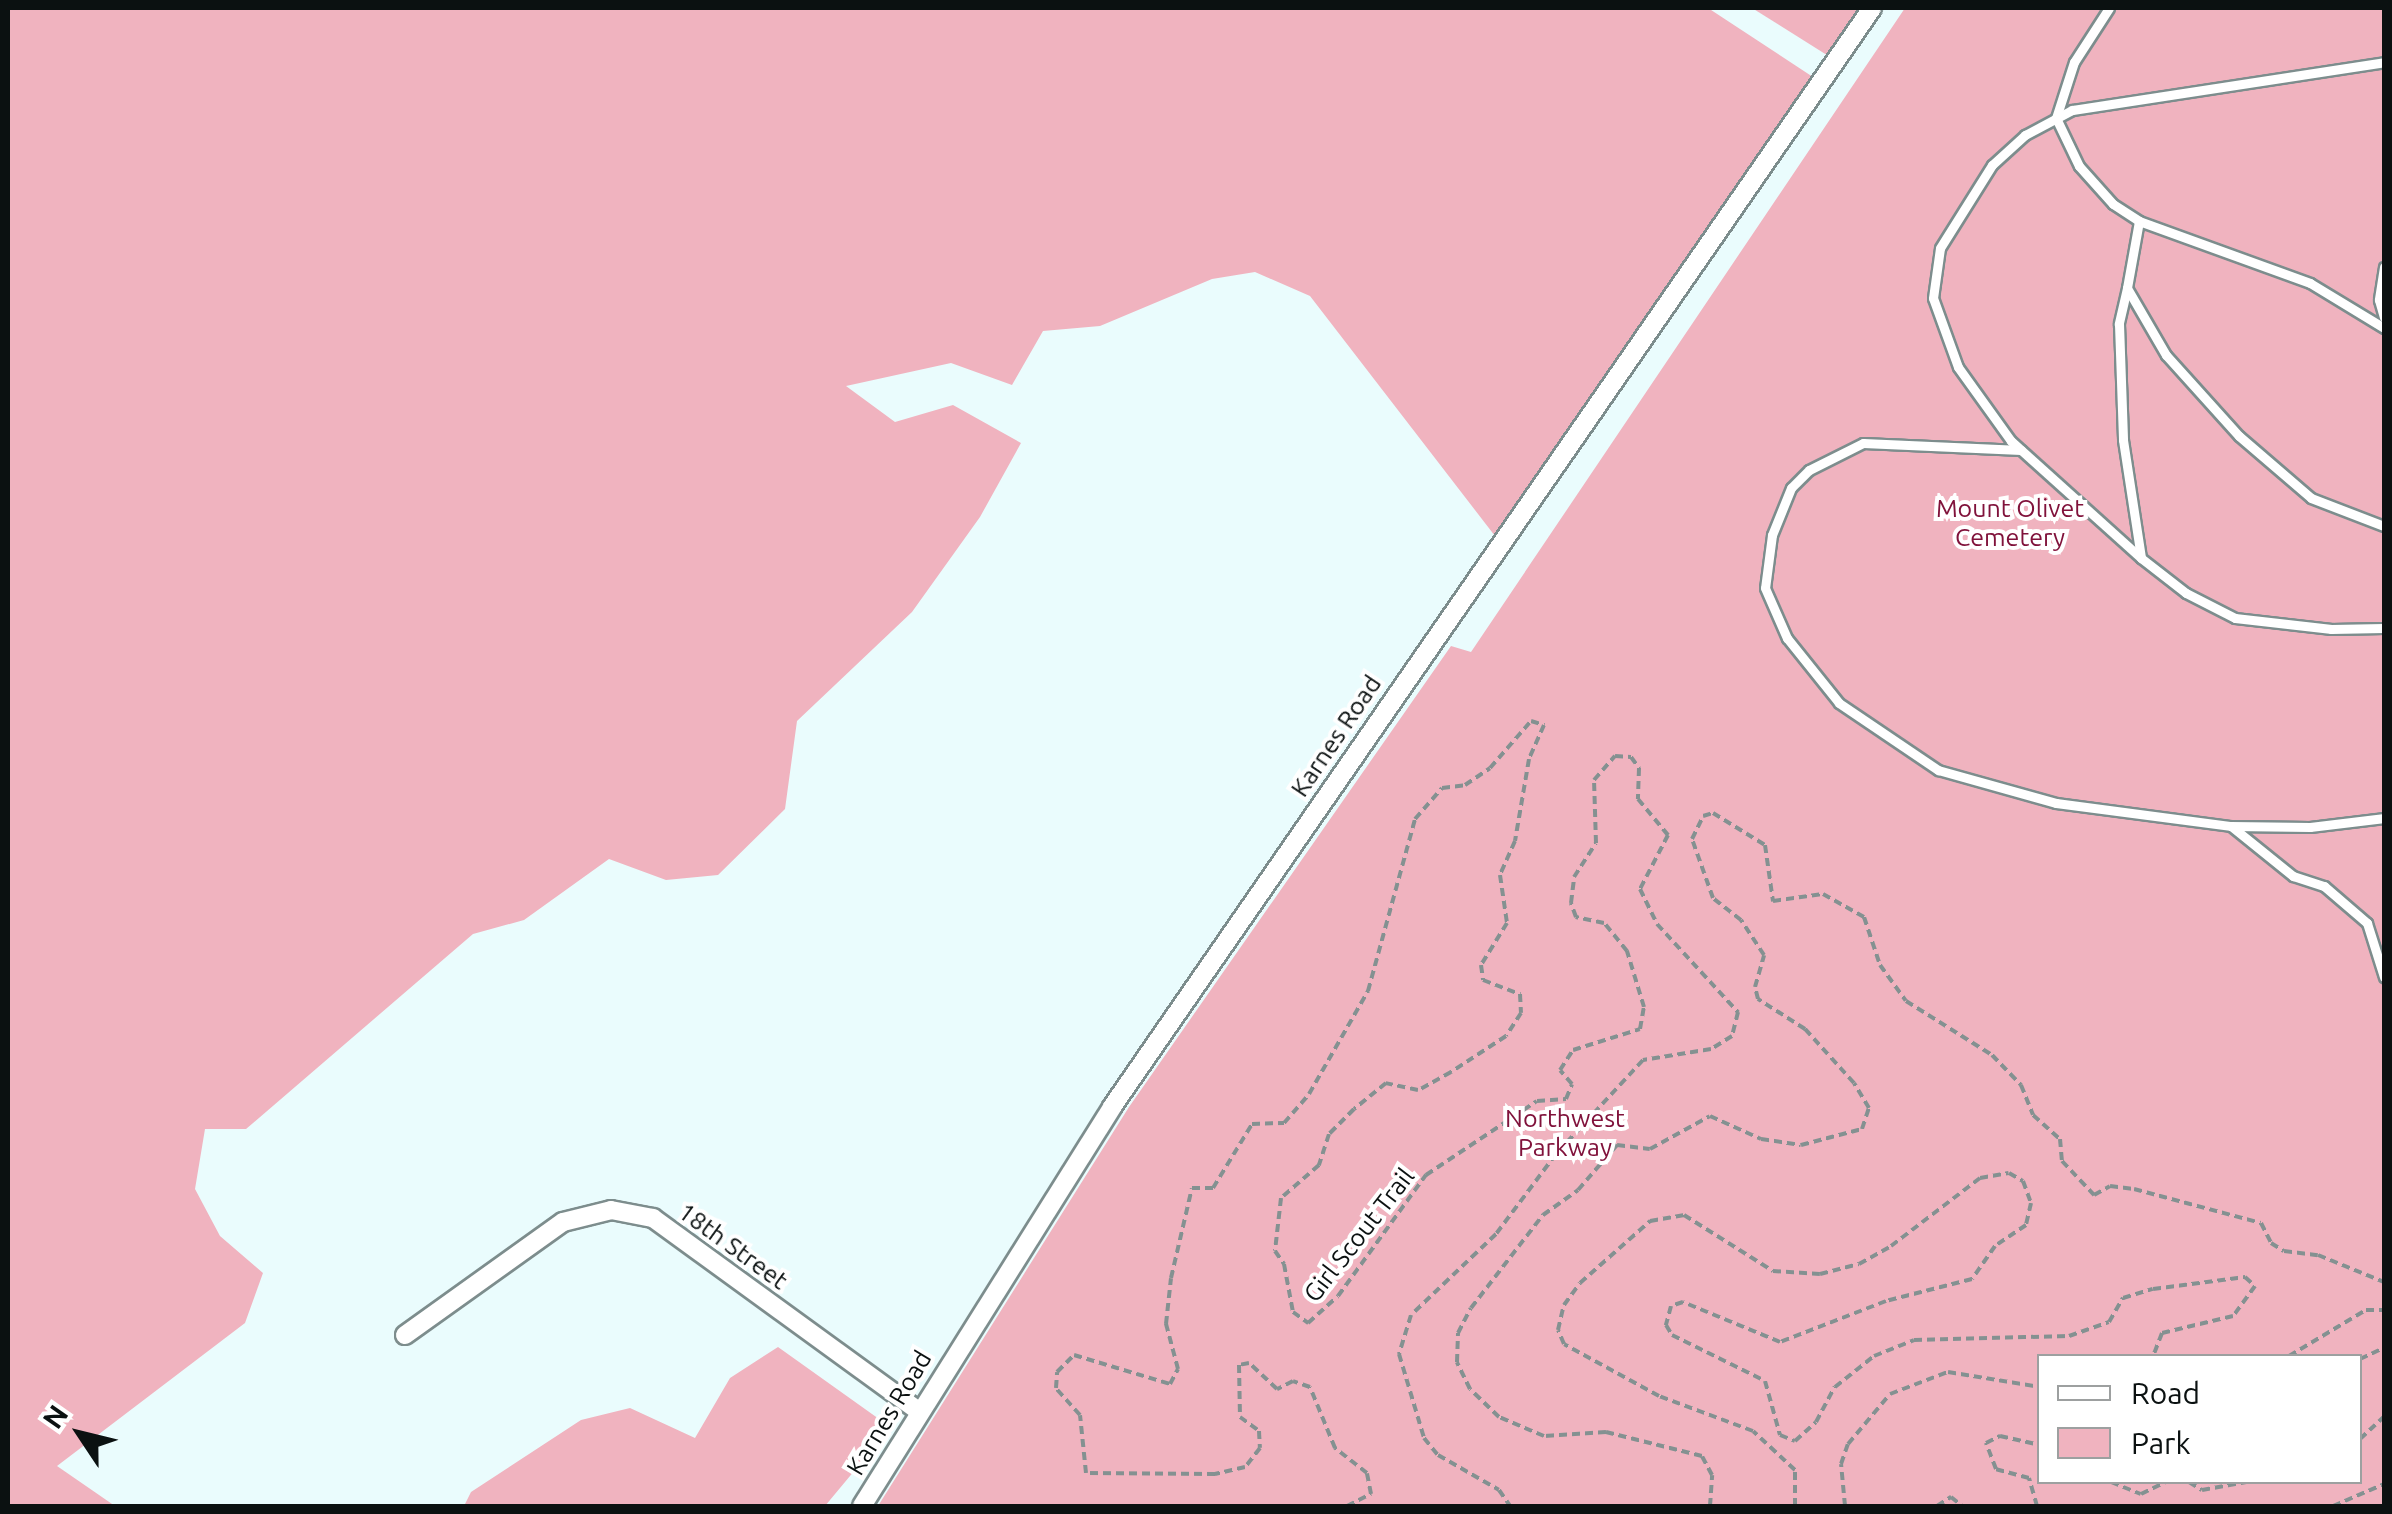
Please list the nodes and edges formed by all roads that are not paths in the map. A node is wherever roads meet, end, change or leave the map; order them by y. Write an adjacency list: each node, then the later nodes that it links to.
1 (1872, 8): 18 (street, Karnes Road)
2 (2110, 8): 4 (lane)
3 (2384, 62): 4 (lane)
4 (2056, 118): 5 (lane); 10 (lane)
5 (2139, 221): 7 (lane); 9 (lane)
6 (2384, 267): 8 (lane)
7 (2127, 288): 11 (lane); 12 (lane)
8 (2384, 317)
9 (2384, 328)
10 (2021, 450): 12 (lane); 15 (lane)
11 (2384, 526)
12 (2141, 558): 13 (lane)
13 (2384, 628)
14 (2384, 818): 15 (lane)
15 (2231, 826): 16 (lane)
16 (2384, 977)
17 (405, 1335): 18 (street, 18th Street)
18 (920, 1411): 19 (street, Karnes Road)
19 (862, 1506)

